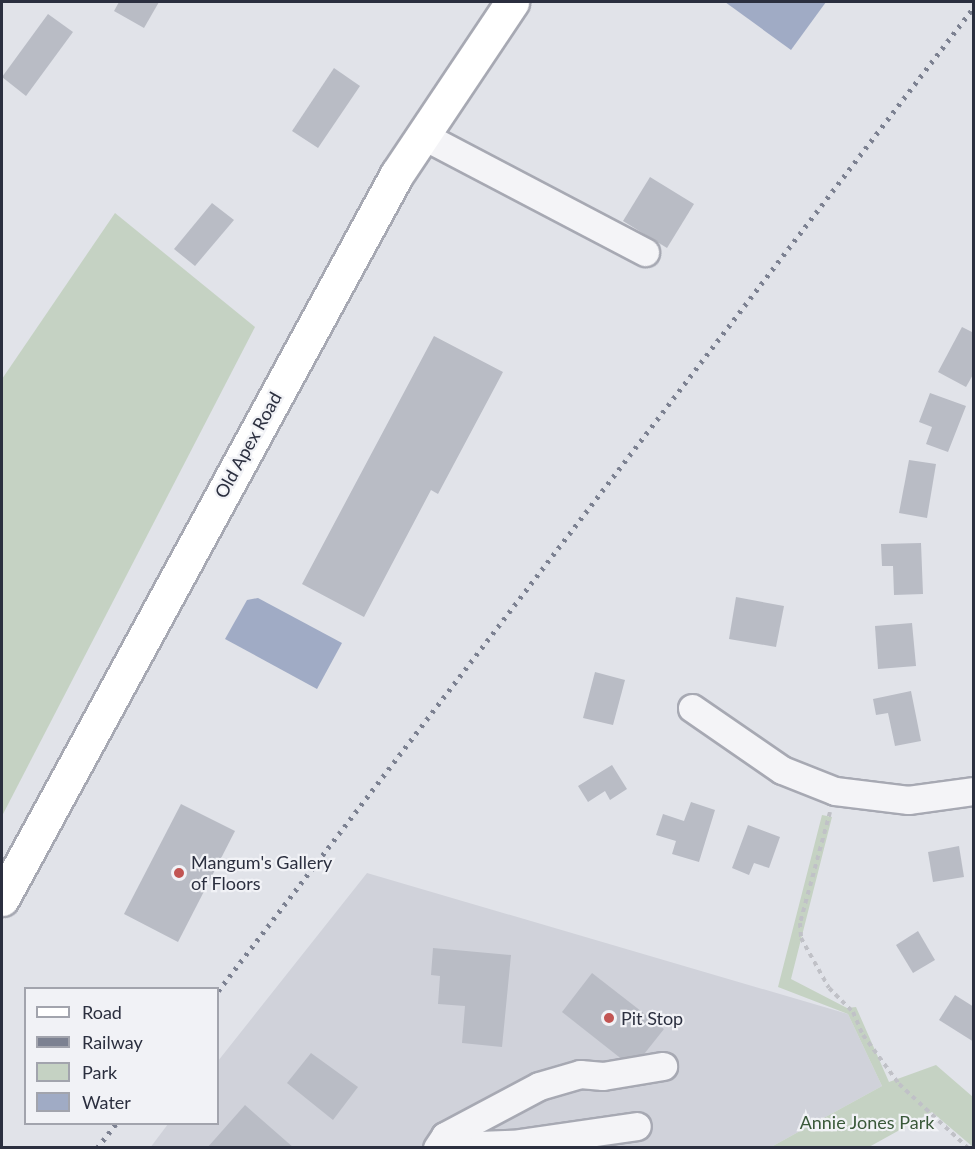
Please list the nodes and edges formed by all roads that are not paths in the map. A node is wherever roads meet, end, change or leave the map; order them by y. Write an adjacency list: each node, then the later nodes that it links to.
1 (512, 2): 2 (main road, Old Apex Road)
2 (422, 135): 3 (street); 6 (main road, Old Apex Road)
3 (645, 252)
4 (692, 708): 5 (street)
5 (974, 791)
6 (2, 899)
7 (663, 1066): 9 (street)
8 (638, 1126): 9 (street)
9 (441, 1142)

